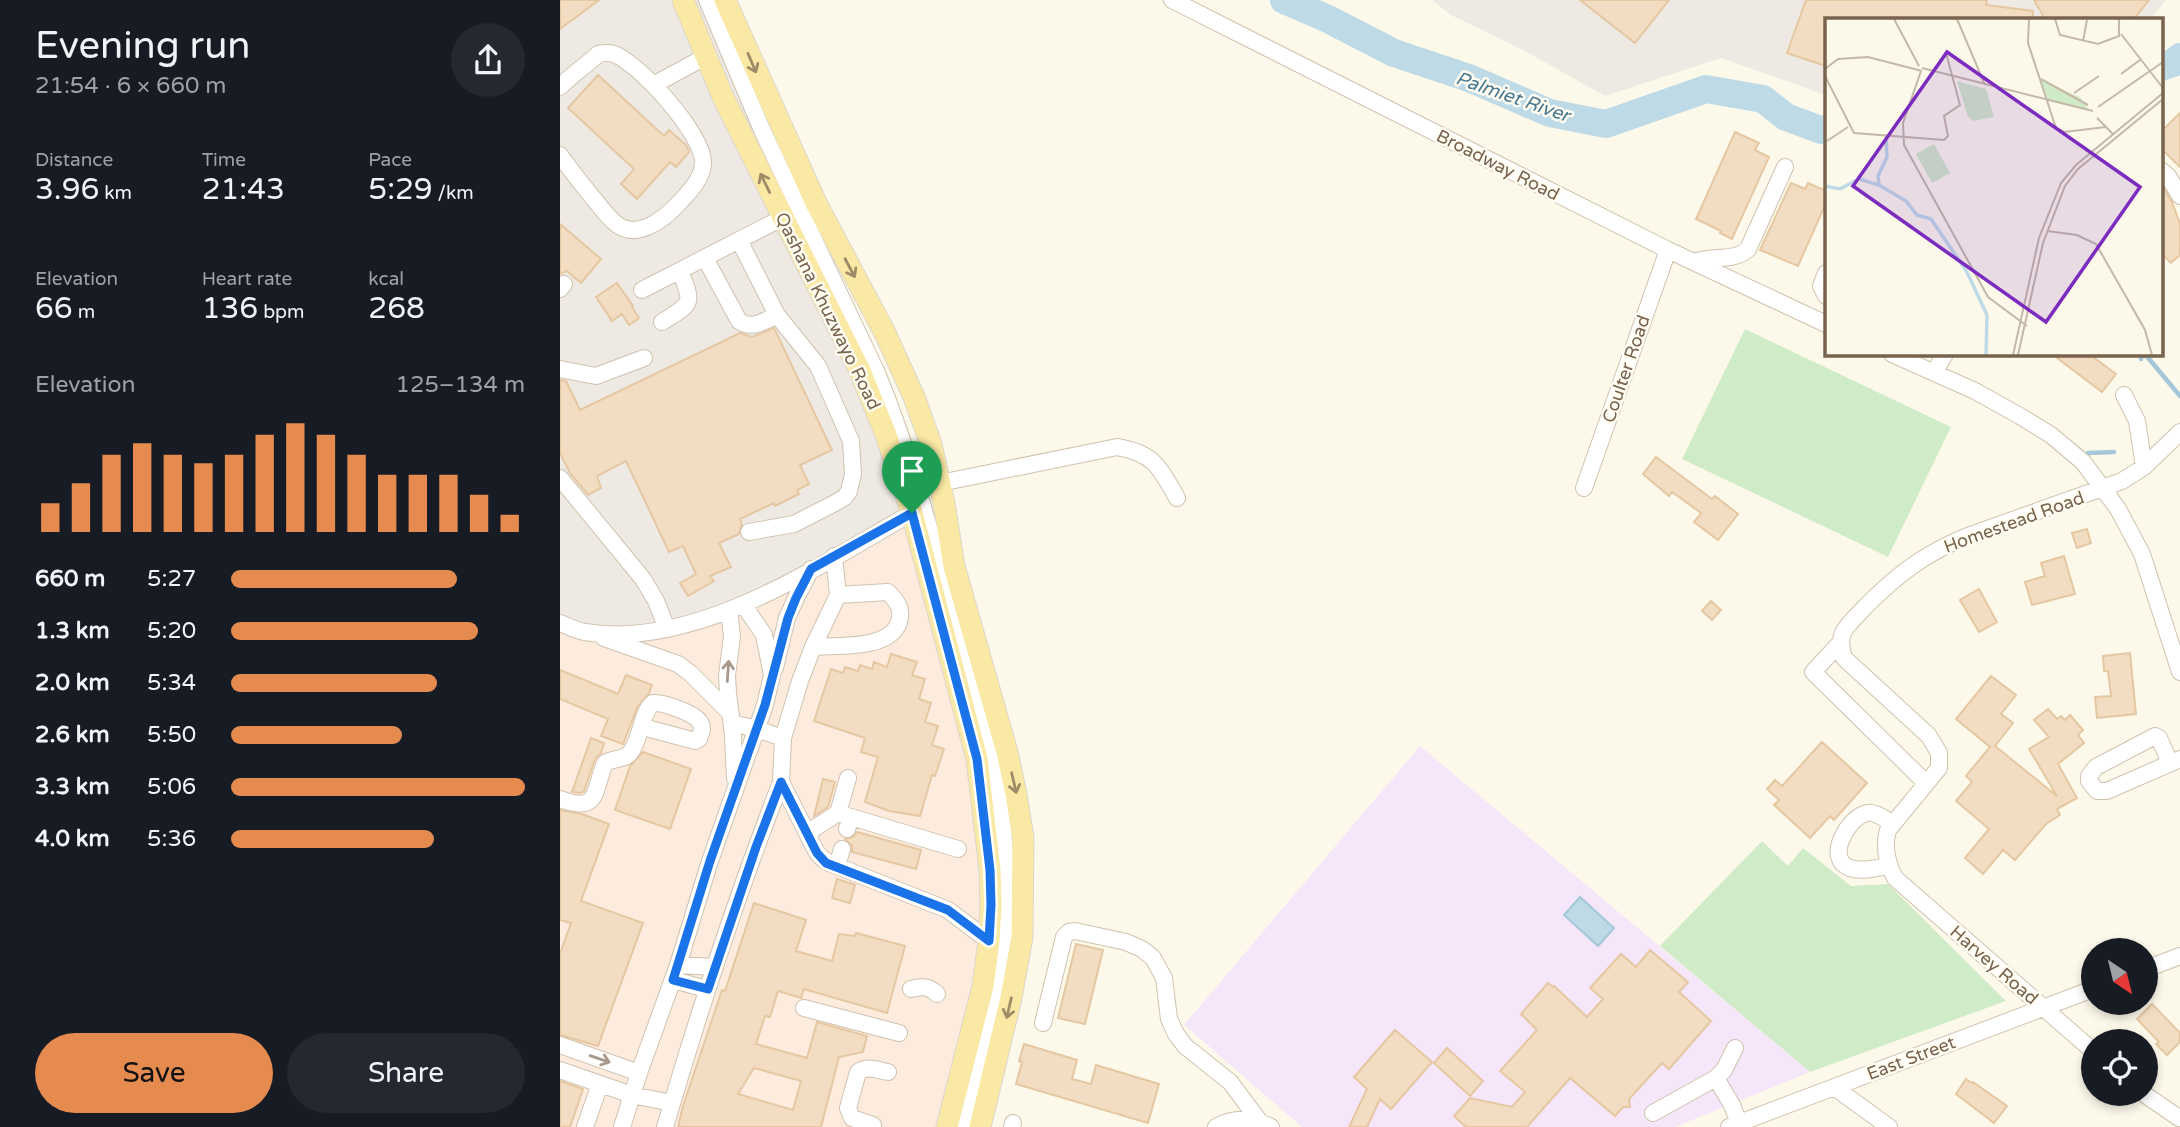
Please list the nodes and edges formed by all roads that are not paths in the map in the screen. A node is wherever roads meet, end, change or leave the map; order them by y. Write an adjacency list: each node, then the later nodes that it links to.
1 (683, 0): 5 (main road, Qashana Khuzwayo Road)
2 (707, 0): 37 (street)
3 (725, 0): 35 (main road, Qashana Khuzwayo Road, one-way to 35)
4 (1172, 0): 14 (street, Broadway Road)
5 (705, 57): 6 (street); 12 (main road, Qashana Khuzwayo Road, one-way to 5)
6 (655, 84): 7 (street); 8 (street)
7 (560, 87)
8 (560, 155)
9 (1785, 167): 16 (street)
10 (2162, 171): 11 (street)
11 (2180, 196)
12 (782, 218): 13 (street); 37 (main road, Qashana Khuzwayo Road)
13 (739, 240): 15 (street); 21 (street)
14 (1668, 250): 16 (street, Broadway Road); 33 (street, Coulter Road)
15 (705, 258): 17 (street); 21 (street)
16 (1694, 262): 23 (street, Broadway Road)
17 (680, 271): 19 (street); 22 (street)
18 (1825, 276): 20 (street)
19 (642, 290)
20 (1825, 294)
21 (777, 315): 38 (street)
22 (662, 322)
23 (1825, 324)
24 (1894, 355): 28 (street)
25 (1944, 355): 28 (street)
26 (644, 358): 27 (street)
27 (560, 369)
28 (1934, 373): 34 (street)
29 (2124, 395): 31 (street)
30 (2180, 432): 31 (street, Homestead Road)
31 (2144, 467): 34 (street, Homestead Road)
32 (560, 478): 44 (street)
33 (1584, 488)
34 (2103, 489): 46 (street, Homestead Road); 48 (street)
35 (942, 493): 36 (street); 37 (street); 102 (main road, Qashana Khuzwayo Road, one-way to 102)
36 (1177, 498)
37 (918, 511): 39 (street); 67 (main road, Qashana Khuzwayo Road); 101 (street)
38 (749, 532)
39 (834, 556): 40 (street); 41 (street)
40 (811, 569): 42 (street); 49 (street)
41 (838, 595): 47 (street); 47 (street)
42 (736, 607): 44 (street); 49 (street); 50 (street, one-way to 42)
43 (560, 623): 45 (street)
44 (667, 629): 45 (street)
45 (584, 632): 50 (street)
46 (1841, 642): 57 (street); 57 (street, Homestead Road)
47 (813, 647): 53 (street)
48 (2180, 672)
49 (772, 675): 52 (street)
50 (731, 719): 52 (street); 58 (street)
51 (643, 727): 59 (street)
52 (757, 729): 53 (street); 58 (street)
53 (783, 738): 56 (street)
54 (2175, 761): 54 (street)
55 (848, 778): 60 (street)
56 (781, 782): 62 (street); 70 (street)
57 (1926, 783): 61 (street)
58 (736, 788): 71 (street)
59 (560, 799)
60 (846, 820): 62 (street); 64 (street)
61 (1892, 823): 66 (street); 66 (street)
62 (807, 833): 65 (street)
63 (842, 849): 65 (street)
64 (958, 849)
65 (837, 866): 67 (street)
66 (1891, 872): 77 (street, Harvey Road)
67 (989, 941): 100 (main road, Qashana Khuzwayo Road)
68 (2180, 956): 69 (street)
69 (2158, 964)
70 (715, 967): 71 (street); 72 (street)
71 (675, 973): 72 (street); 85 (street)
72 (708, 989): 90 (street)
73 (911, 989): 74 (street)
74 (937, 994)
75 (2081, 994): 77 (street, East Street)
76 (804, 1008): 79 (street)
77 (2043, 1008): 80 (street, Harvey Road); 88 (street, East Street)
78 (1043, 1023): 95 (street)
79 (899, 1032)
80 (2081, 1041)
81 (560, 1045): 85 (street, one-way to 85)
82 (1735, 1048): 86 (street)
83 (560, 1070): 87 (street)
84 (888, 1072): 94 (street)
85 (639, 1073): 89 (street)
86 (1716, 1078): 92 (street); 96 (street)
87 (600, 1084): 89 (street); 97 (street)
88 (1834, 1087): 96 (street, East Street); 104 (street)
89 (632, 1095): 90 (street); 98 (street)
90 (672, 1103): 99 (street)
91 (2158, 1104): 93 (street)
92 (1653, 1113)
93 (2179, 1118)
94 (873, 1125)
95 (1266, 1125): 103 (street)
96 (1734, 1125)
97 (585, 1127)
98 (622, 1127)
99 (665, 1127)
100 (947, 1127)
101 (962, 1127)
102 (980, 1127)
103 (1216, 1127)
104 (1889, 1127)

